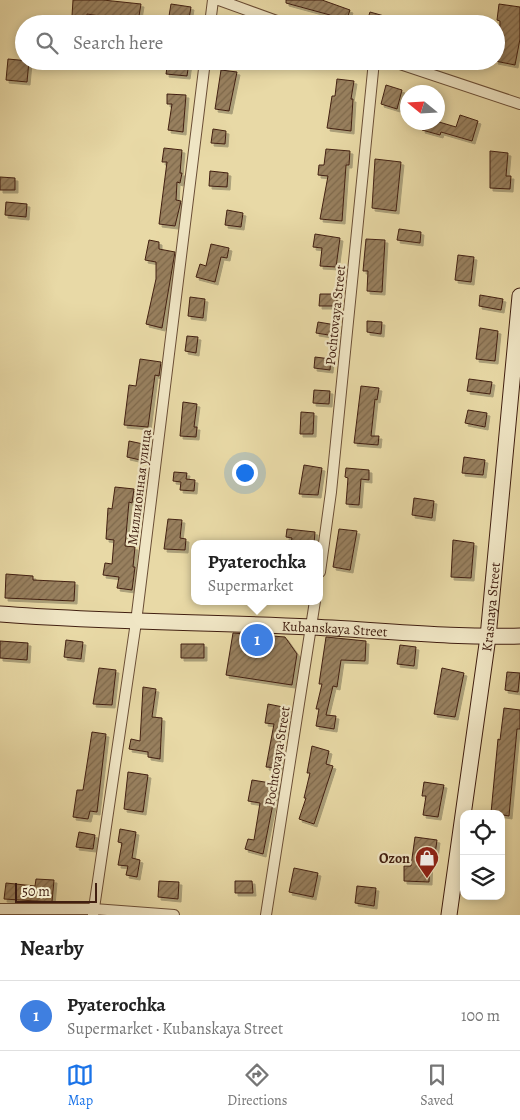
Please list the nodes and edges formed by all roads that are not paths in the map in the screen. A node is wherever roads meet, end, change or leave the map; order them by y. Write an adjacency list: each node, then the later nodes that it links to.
1 (213, 0): 3 (street)
2 (219, 0): 4 (street)
3 (211, 15)
4 (261, 15)
5 (204, 70): 13 (street, Миллионная улица)
6 (373, 70): 10 (street, Pochtovaya Street)
7 (418, 70): 8 (street)
8 (520, 104)
9 (520, 296): 16 (street, Krasnaya Street)
10 (323, 550)
11 (314, 605): 14 (street, Pochtovaya Street)
12 (0, 614): 13 (street, Kubanskaya Street)
13 (136, 622): 14 (street, Kubanskaya Street); 18 (street, Миллионная улица)
14 (311, 627): 16 (street, Kubanskaya Street); 20 (street, Pochtovaya Street)
15 (520, 636): 16 (street, Kubanskaya Street)
16 (488, 637): 21 (street, Krasnaya Street)
17 (0, 909): 18 (street)
18 (94, 912): 19 (street)
19 (174, 915)
20 (266, 915)
21 (449, 915)

